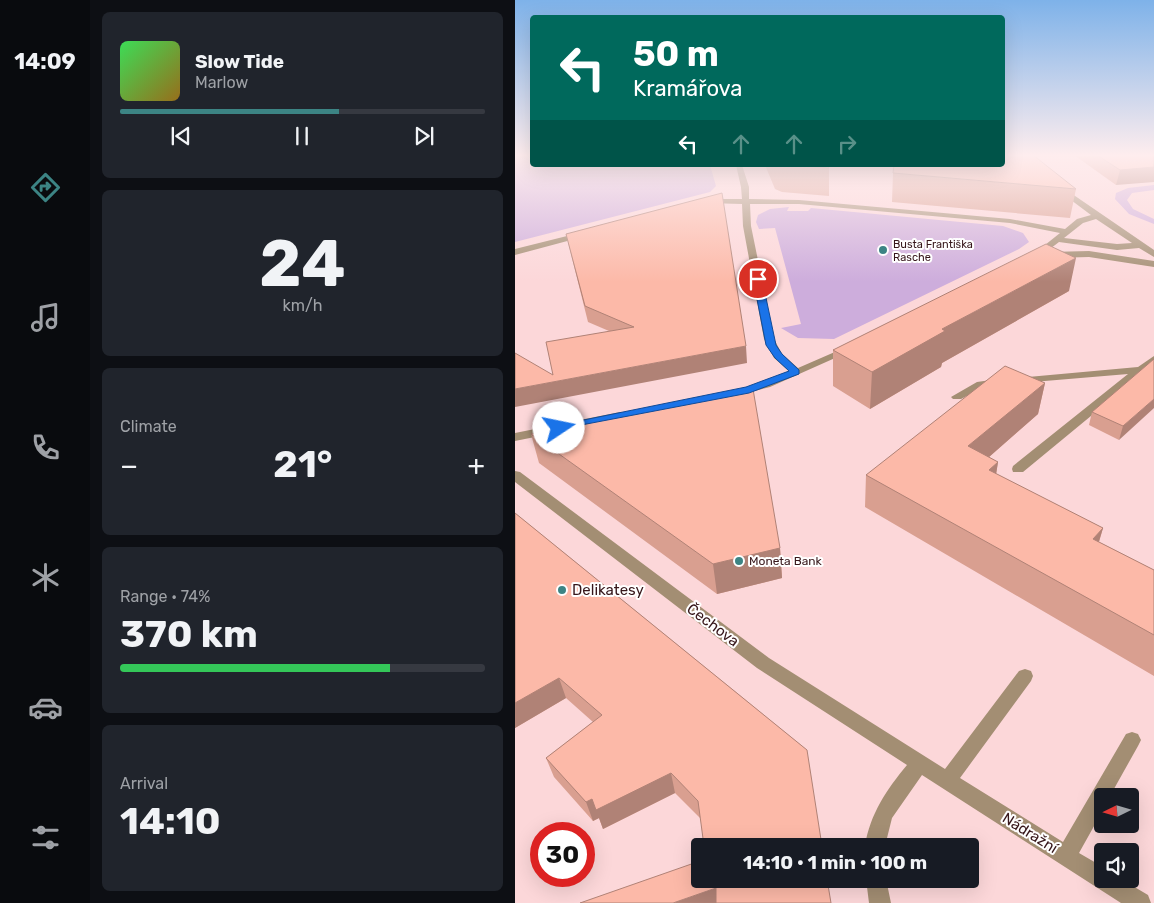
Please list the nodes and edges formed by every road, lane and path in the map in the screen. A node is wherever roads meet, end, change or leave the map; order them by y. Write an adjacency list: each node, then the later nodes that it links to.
1 (1073, 197): 4 (street)
2 (746, 200): 3 (street); 6 (street); 15 (street)
3 (694, 204)
4 (1097, 216): 6 (street); 8 (street)
5 (591, 232): 9 (street)
6 (1068, 232): 7 (street)
7 (1059, 240): 8 (street); 11 (street)
8 (1139, 244): 10 (street)
9 (515, 252)
10 (1154, 254)
11 (1154, 264)
12 (855, 347): 15 (street)
13 (1154, 358): 14 (street)
14 (1138, 370): 17 (street); 20 (street)
15 (796, 372): 16 (street)
16 (720, 396)
17 (957, 397)
18 (635, 413): 19 (street)
19 (515, 437)
20 (1018, 469)
21 (515, 474): 24 (street, Čechova)
22 (1025, 676): 25 (street)
23 (1132, 740): 27 (street)
24 (920, 763): 25 (street, Nádražní); 26 (street)
25 (947, 780): 27 (street, Nádražní)
26 (876, 838)
27 (1066, 856): 30 (street, Nádražní)
28 (878, 888): 29 (street)
29 (880, 903)
30 (1140, 903)

